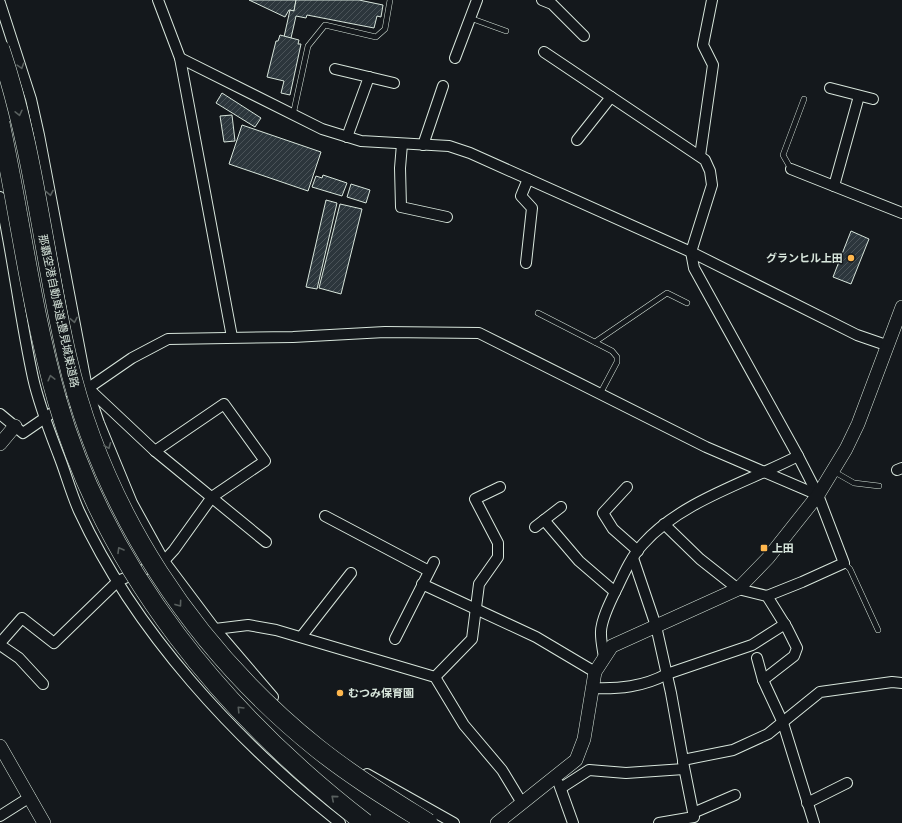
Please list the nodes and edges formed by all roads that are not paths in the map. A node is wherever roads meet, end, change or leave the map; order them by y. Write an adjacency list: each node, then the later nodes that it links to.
1 (158, 0): 12 (street)
2 (390, 0): 23 (lane)
3 (477, 0): 7 (street)
4 (542, 0): 9 (street)
5 (712, 0): 29 (street)
6 (0, 2): 10 (street)
7 (470, 18): 8 (lane); 13 (street)
8 (506, 31)
9 (584, 36)
10 (5, 49): 44 (street, one-way to 44); 107 (highway, 那覇空港自動車道;豊見城東道路, one-way to 107, bridge)
11 (544, 52): 20 (street)
12 (180, 58): 23 (street); 41 (street)
13 (455, 58)
14 (335, 69): 15 (street)
15 (369, 77): 16 (street); 25 (street)
16 (394, 83)
17 (443, 86): 28 (street)
18 (830, 88): 19 (street)
19 (859, 96): 22 (street); 32 (street)
20 (612, 97): 26 (street); 29 (street)
21 (804, 99): 30 (lane)
22 (873, 99)
23 (293, 115): 25 (street)
24 (0, 123): 106 (highway, 那覇空港自動車道;豊見城東道路, one-way to 24, bridge)
25 (347, 137): 27 (street)
26 (577, 140)
27 (402, 144): 28 (street); 35 (street)
28 (423, 145): 31 (street)
29 (700, 156): 36 (street)
30 (791, 169): 32 (street)
31 (528, 179): 36 (street); 37 (street)
32 (834, 186): 34 (street)
33 (0, 197): 47 (street)
34 (902, 213)
35 (447, 217)
36 (691, 252): 43 (street); 51 (street)
37 (526, 263)
38 (686, 303): 42 (lane)
39 (902, 307): 43 (street)
40 (538, 313): 42 (lane)
41 (232, 337): 44 (street); 45 (street)
42 (595, 342): 45 (lane)
43 (886, 345): 52 (street)
44 (87, 388): 47 (street); 50 (street); 66 (street, one-way to 66)
45 (600, 394): 53 (street)
46 (0, 414): 48 (street)
47 (45, 419): 48 (street); 71 (street)
48 (15, 426): 49 (street)
49 (2, 440)
50 (155, 450): 58 (street); 58 (street)
51 (798, 456): 53 (street); 57 (street)
52 (833, 471): 55 (lane); 57 (street)
53 (767, 472): 57 (street); 62 (street)
54 (500, 486): 76 (street)
55 (879, 486)
56 (627, 487): 65 (street)
57 (818, 495): 68 (street); 73 (street)
58 (212, 497): 64 (street); 66 (street)
59 (561, 506): 61 (street)
60 (326, 516): 69 (street)
61 (544, 520): 63 (street); 74 (street)
62 (664, 524): 65 (street); 73 (street)
63 (535, 527)
64 (266, 542)
65 (635, 555): 74 (street); 78 (street)
66 (164, 561): 71 (street); 79 (street)
67 (434, 562): 69 (street)
68 (844, 563): 75 (street); 80 (lane)
69 (429, 571): 72 (street)
70 (351, 573): 81 (street)
71 (118, 581): 83 (street); 105 (street)
72 (422, 584): 76 (street); 82 (street)
73 (738, 589): 75 (street); 78 (street)
74 (615, 592): 84 (street)
75 (767, 596): 77 (street)
76 (476, 611): 86 (street); 88 (street)
77 (785, 624): 87 (street); 89 (street)
78 (656, 626): 84 (street); 87 (street)
79 (215, 629): 81 (street); 108 (street)
80 (878, 630)
81 (301, 637): 88 (street)
82 (395, 639)
83 (0, 644): 91 (street)
84 (604, 658): 86 (street)
85 (757, 658): 89 (street)
86 (594, 672): 92 (street)
87 (667, 674): 92 (street); 95 (street)
88 (435, 677): 100 (street)
89 (763, 680): 93 (street)
90 (902, 683): 93 (street)
91 (44, 684)
92 (592, 688): 96 (street)
93 (783, 723): 95 (street); 101 (street)
94 (0, 746): 99 (street)
95 (684, 765): 96 (street); 102 (street)
96 (558, 783): 100 (street); 110 (street)
97 (847, 783): 101 (street)
98 (735, 795): 102 (street)
99 (30, 797): 103 (street); 104 (street)
100 (522, 803): 109 (street)
101 (808, 803): 112 (street)
102 (693, 813): 111 (street)
103 (0, 816)
104 (44, 823)
105 (340, 823)
106 (365, 823)
107 (428, 823)
108 (454, 823)
109 (497, 823)
110 (573, 823)
111 (659, 823)
112 (814, 823)

